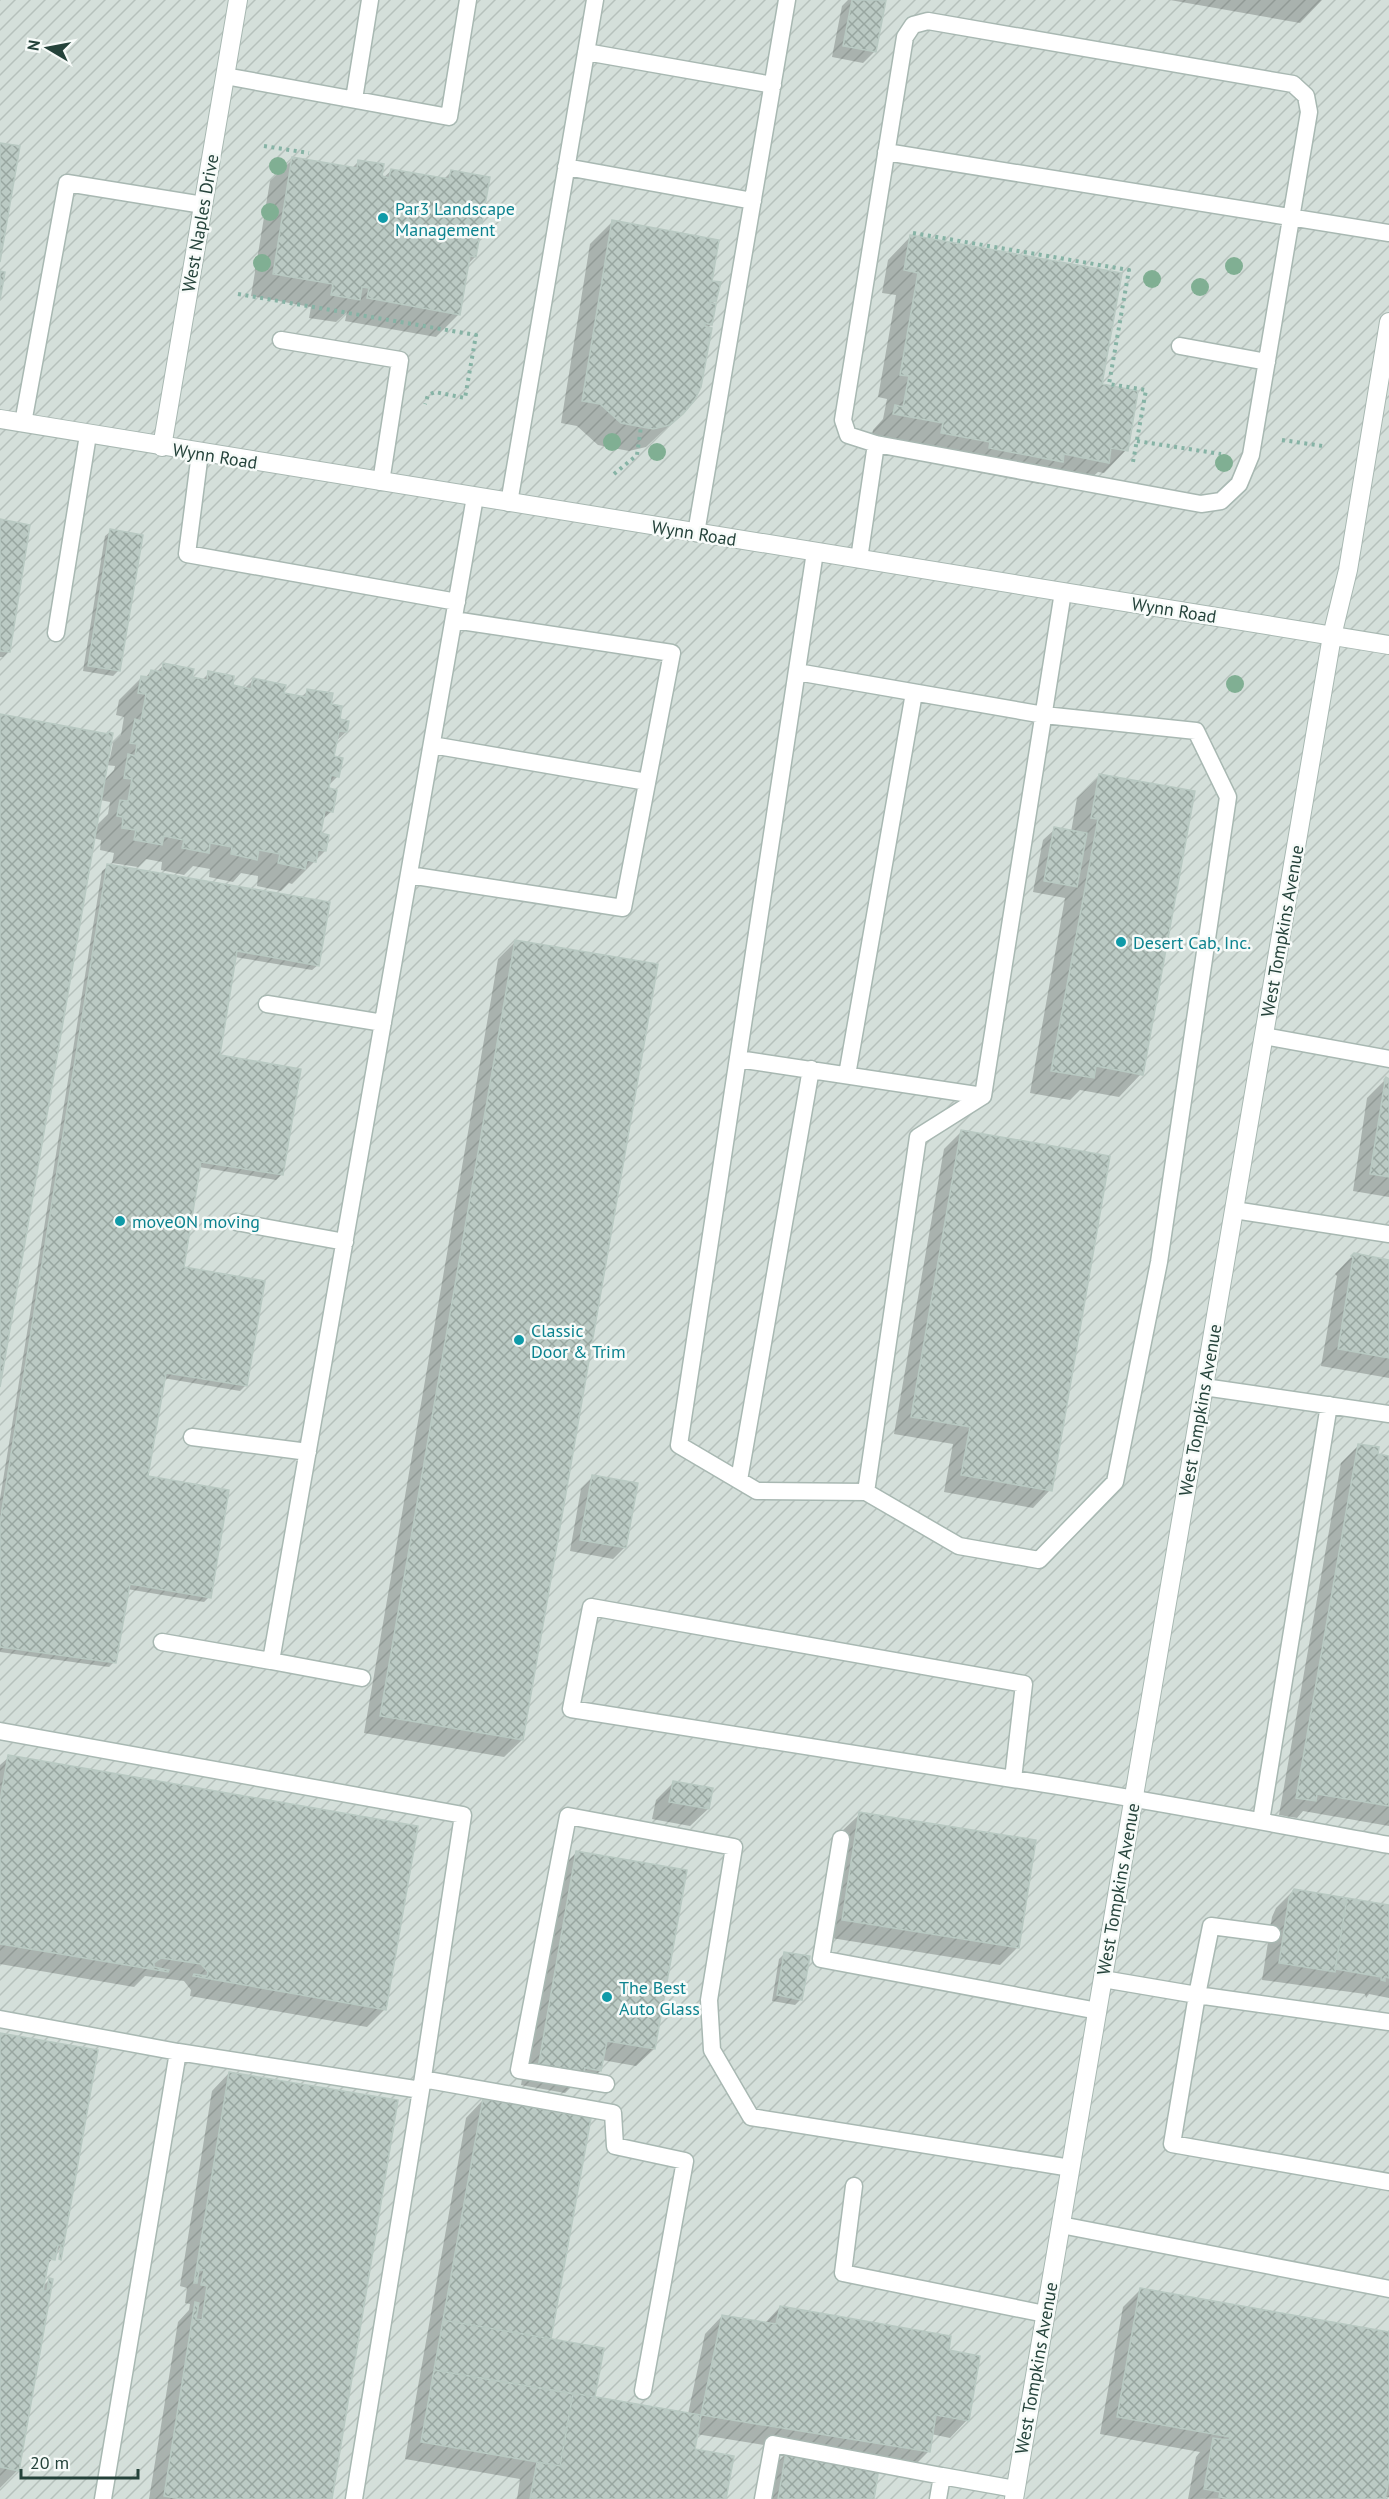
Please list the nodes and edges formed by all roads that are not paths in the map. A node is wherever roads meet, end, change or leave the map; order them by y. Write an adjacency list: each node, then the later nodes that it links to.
1 (238, 0): 7 (street, West Naples Drive)
2 (370, 0): 9 (lane)
3 (468, 0): 9 (lane)
4 (595, 0): 6 (lane)
5 (787, 0): 8 (lane)
6 (586, 52): 8 (lane); 11 (lane)
7 (225, 76): 9 (lane); 13 (street, West Naples Drive)
8 (773, 85): 12 (lane)
9 (354, 99)
10 (886, 152): 14 (lane); 14 (lane); 23 (lane)
11 (566, 167): 12 (lane); 28 (lane)
12 (753, 201): 29 (lane)
13 (203, 205): 21 (lane); 24 (street, West Naples Drive)
14 (1291, 217): 15 (lane); 19 (lane)
15 (1389, 233)
16 (1389, 322): 36 (street, West Tompkins Avenue)
17 (281, 340): 26 (lane)
18 (1180, 346): 19 (lane)
19 (1266, 362): 23 (lane)
20 (0, 419): 21 (street, Wynn Road)
21 (23, 423): 22 (street, Wynn Road)
22 (88, 435): 24 (street, Wynn Road); 35 (lane)
23 (876, 444): 31 (lane)
24 (162, 447): 25 (street, Wynn Road)
25 (200, 453): 26 (street, Wynn Road); 33 (lane)
26 (381, 482): 27 (street, Wynn Road)
27 (475, 497): 28 (street, Wynn Road); 33 (lane)
28 (508, 503): 29 (street, Wynn Road)
29 (696, 533): 30 (street, Wynn Road)
30 (814, 552): 31 (street, Wynn Road); 38 (lane)
31 (859, 559): 32 (street, Wynn Road)
32 (1063, 592): 36 (street, Wynn Road); 40 (lane)
33 (457, 602): 34 (lane)
34 (454, 620): 41 (lane); 42 (lane)
35 (56, 633)
36 (1332, 636): 37 (street, Wynn Road); 46 (street, West Tompkins Avenue)
37 (1389, 645)
38 (797, 672): 39 (lane); 47 (lane)
39 (914, 693): 40 (lane); 50 (lane)
40 (1044, 715): 51 (lane); 62 (lane)
41 (432, 745): 42 (lane); 43 (lane)
42 (647, 782): 43 (lane)
43 (409, 874): 45 (lane)
44 (267, 1004): 45 (lane)
45 (383, 1023): 55 (lane)
46 (1263, 1036): 48 (lane); 52 (street, West Tompkins Avenue)
47 (738, 1059): 49 (lane); 61 (lane)
48 (1389, 1059)
49 (811, 1069): 50 (lane); 61 (lane)
50 (847, 1075): 51 (lane)
51 (982, 1096): 62 (lane)
52 (1234, 1210): 54 (lane); 56 (street, West Tompkins Avenue)
53 (236, 1222): 55 (lane)
54 (1389, 1234)
55 (345, 1242): 60 (lane)
56 (1204, 1387): 57 (lane); 68 (street, West Tompkins Avenue)
57 (1329, 1405): 58 (lane); 69 (lane)
58 (1389, 1414)
59 (192, 1437): 60 (lane)
60 (308, 1452): 64 (lane)
61 (739, 1480): 62 (lane)
62 (866, 1492)
63 (162, 1642): 64 (lane)
64 (271, 1661): 65 (lane)
65 (363, 1678)
66 (0, 1731): 79 (lane)
67 (1013, 1779): 67 (lane); 68 (lane)
68 (1134, 1798): 69 (lane); 73 (street, West Tompkins Avenue)
69 (1261, 1821): 71 (lane)
70 (841, 1839): 75 (lane)
71 (1389, 1845)
72 (1272, 1934): 74 (lane)
73 (1103, 1979): 74 (lane); 75 (street, West Tompkins Avenue)
74 (1197, 1995): 77 (lane); 82 (lane)
75 (1098, 2011): 81 (street, West Tompkins Avenue)
76 (0, 2019): 78 (lane)
77 (1389, 2022)
78 (178, 2052): 79 (lane); 90 (lane)
79 (422, 2084): 87 (lane); 91 (lane)
80 (606, 2084): 81 (lane)
81 (1071, 2168): 84 (street, West Tompkins Avenue)
82 (1389, 2182)
83 (854, 2186): 86 (lane)
84 (1061, 2226): 85 (lane); 86 (street, West Tompkins Avenue)
85 (1389, 2289)
86 (1046, 2314): 89 (street, West Tompkins Avenue)
87 (643, 2391)
88 (942, 2476): 89 (lane); 92 (lane); 93 (lane)
89 (1014, 2494)
90 (103, 2499)
91 (354, 2499)
92 (763, 2499)
93 (938, 2499)

